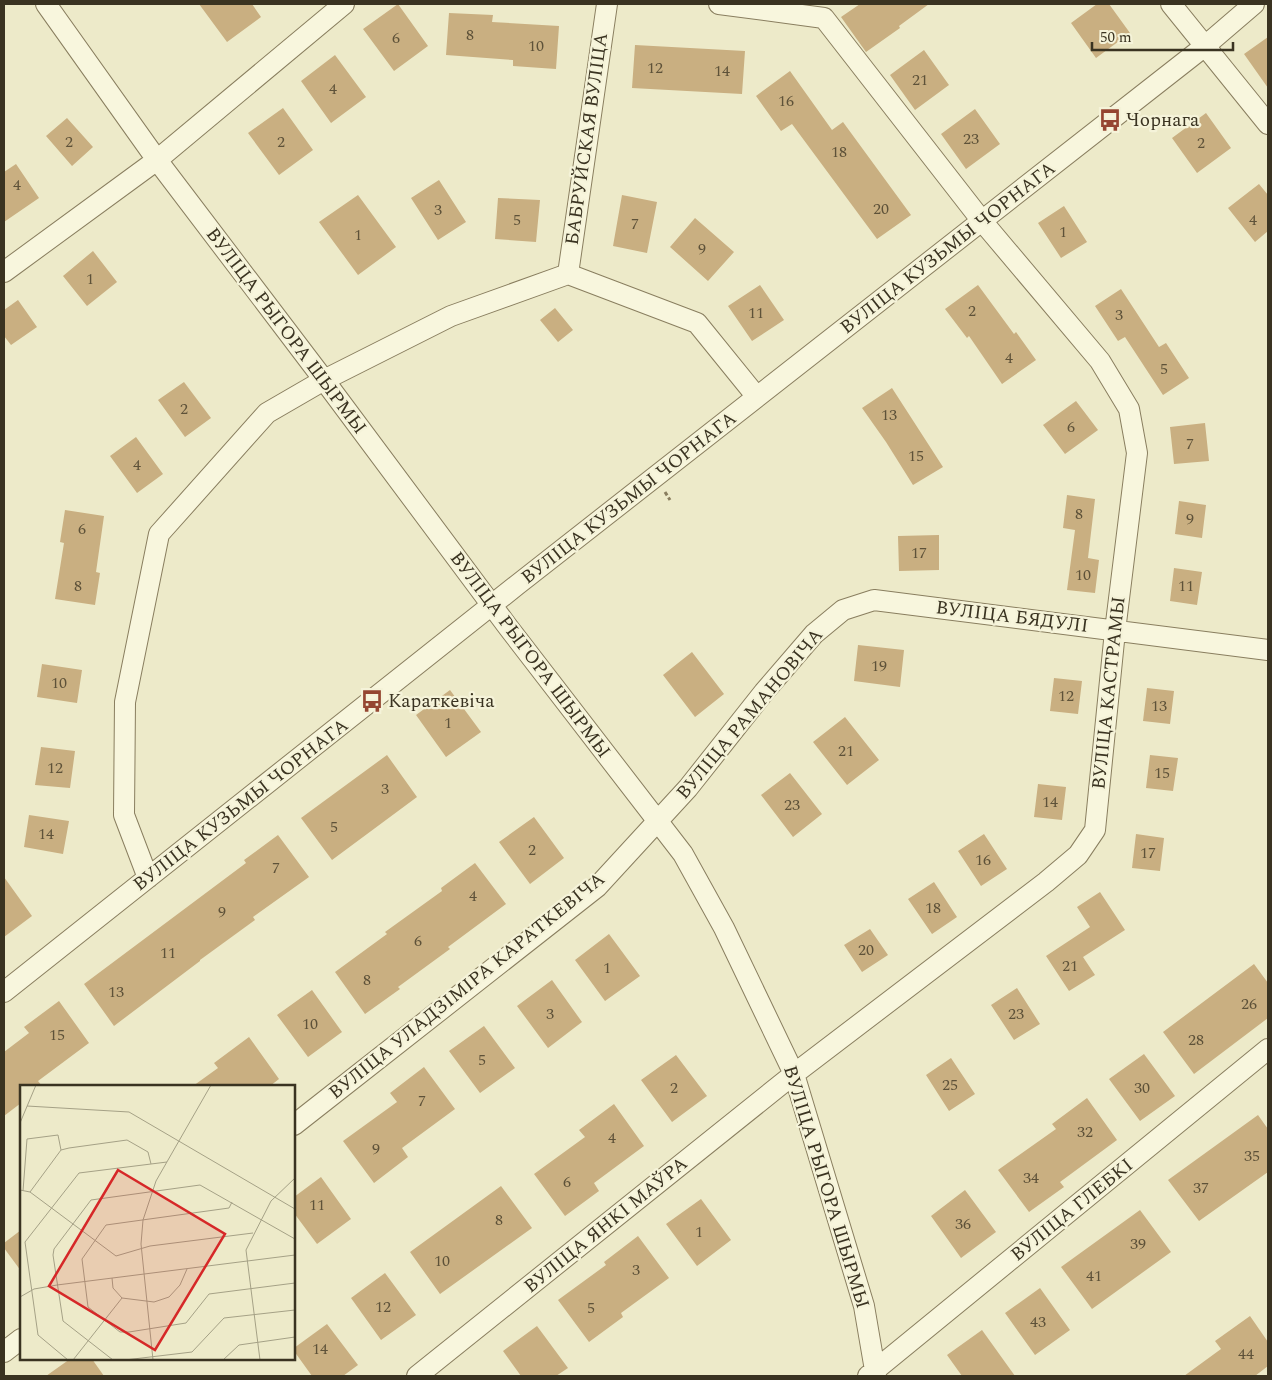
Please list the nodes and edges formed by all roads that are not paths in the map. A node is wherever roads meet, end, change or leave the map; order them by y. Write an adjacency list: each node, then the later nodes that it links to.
1 (46, 4): 9 (street, ВУЛІЦА РЫГОРА ШЫРМЫ)
2 (344, 4): 9 (street)
3 (607, 4): 12 (street, БАБРУЙСКАЯ ВУЛІЦА)
4 (719, 4): 10 (street, ВУЛІЦА КАСТРАМЫ)
5 (1171, 4): 7 (street)
6 (1254, 4): 7 (street, ВУЛІЦА КУЗЬМЫ ЧОРНАГА)
7 (1205, 46): 8 (street); 10 (street, ВУЛІЦА КУЗЬМЫ ЧОРНАГА)
8 (1268, 124)
9 (157, 160): 11 (street); 13 (street, ВУЛІЦА РЫГОРА ШЫРМЫ)
10 (982, 221): 14 (street, ВУЛІЦА КУЗЬМЫ ЧОРНАГА); 17 (street, ВУЛІЦА КАСТРАМЫ)
11 (4, 272)
12 (568, 274): 13 (street); 14 (street)
13 (324, 380): 16 (street, ВУЛІЦА РЫГОРА ШЫРМЫ); 20 (street)
14 (757, 397): 16 (street, ВУЛІЦА КУЗЬМЫ ЧОРНАГА)
15 (874, 600): 17 (street, ВУЛІЦА БЯДУЛІ); 19 (street, ВУЛІЦА РАМАНОВІЧА)
16 (492, 605): 19 (street, ВУЛІЦА РЫГОРА ШЫРМЫ); 20 (street, ВУЛІЦА КУЗЬМЫ ЧОРНАГА)
17 (1115, 631): 18 (street, ВУЛІЦА БЯДУЛІ); 23 (street, ВУЛІЦА КАСТРАМЫ)
18 (1268, 650)
19 (658, 822): 23 (street, ВУЛІЦА РЫГОРА ШЫРМЫ); 24 (street, ВУЛІЦА УЛАДЗІМІРА КАРАТКЕВІЧА)
20 (148, 878): 21 (street, ВУЛІЦА КУЗЬМЫ ЧОРНАГА)
21 (4, 992)
22 (1268, 1049): 27 (street, ВУЛІЦА ГЛЕБКІ)
23 (794, 1074): 27 (street, ВУЛІЦА РЫГОРА ШЫРМЫ); 28 (street, ВУЛІЦА ЯНКІ МАЎРА)
24 (295, 1124)
25 (20, 1340): 26 (street)
26 (4, 1352)
27 (873, 1374)
28 (417, 1376)

